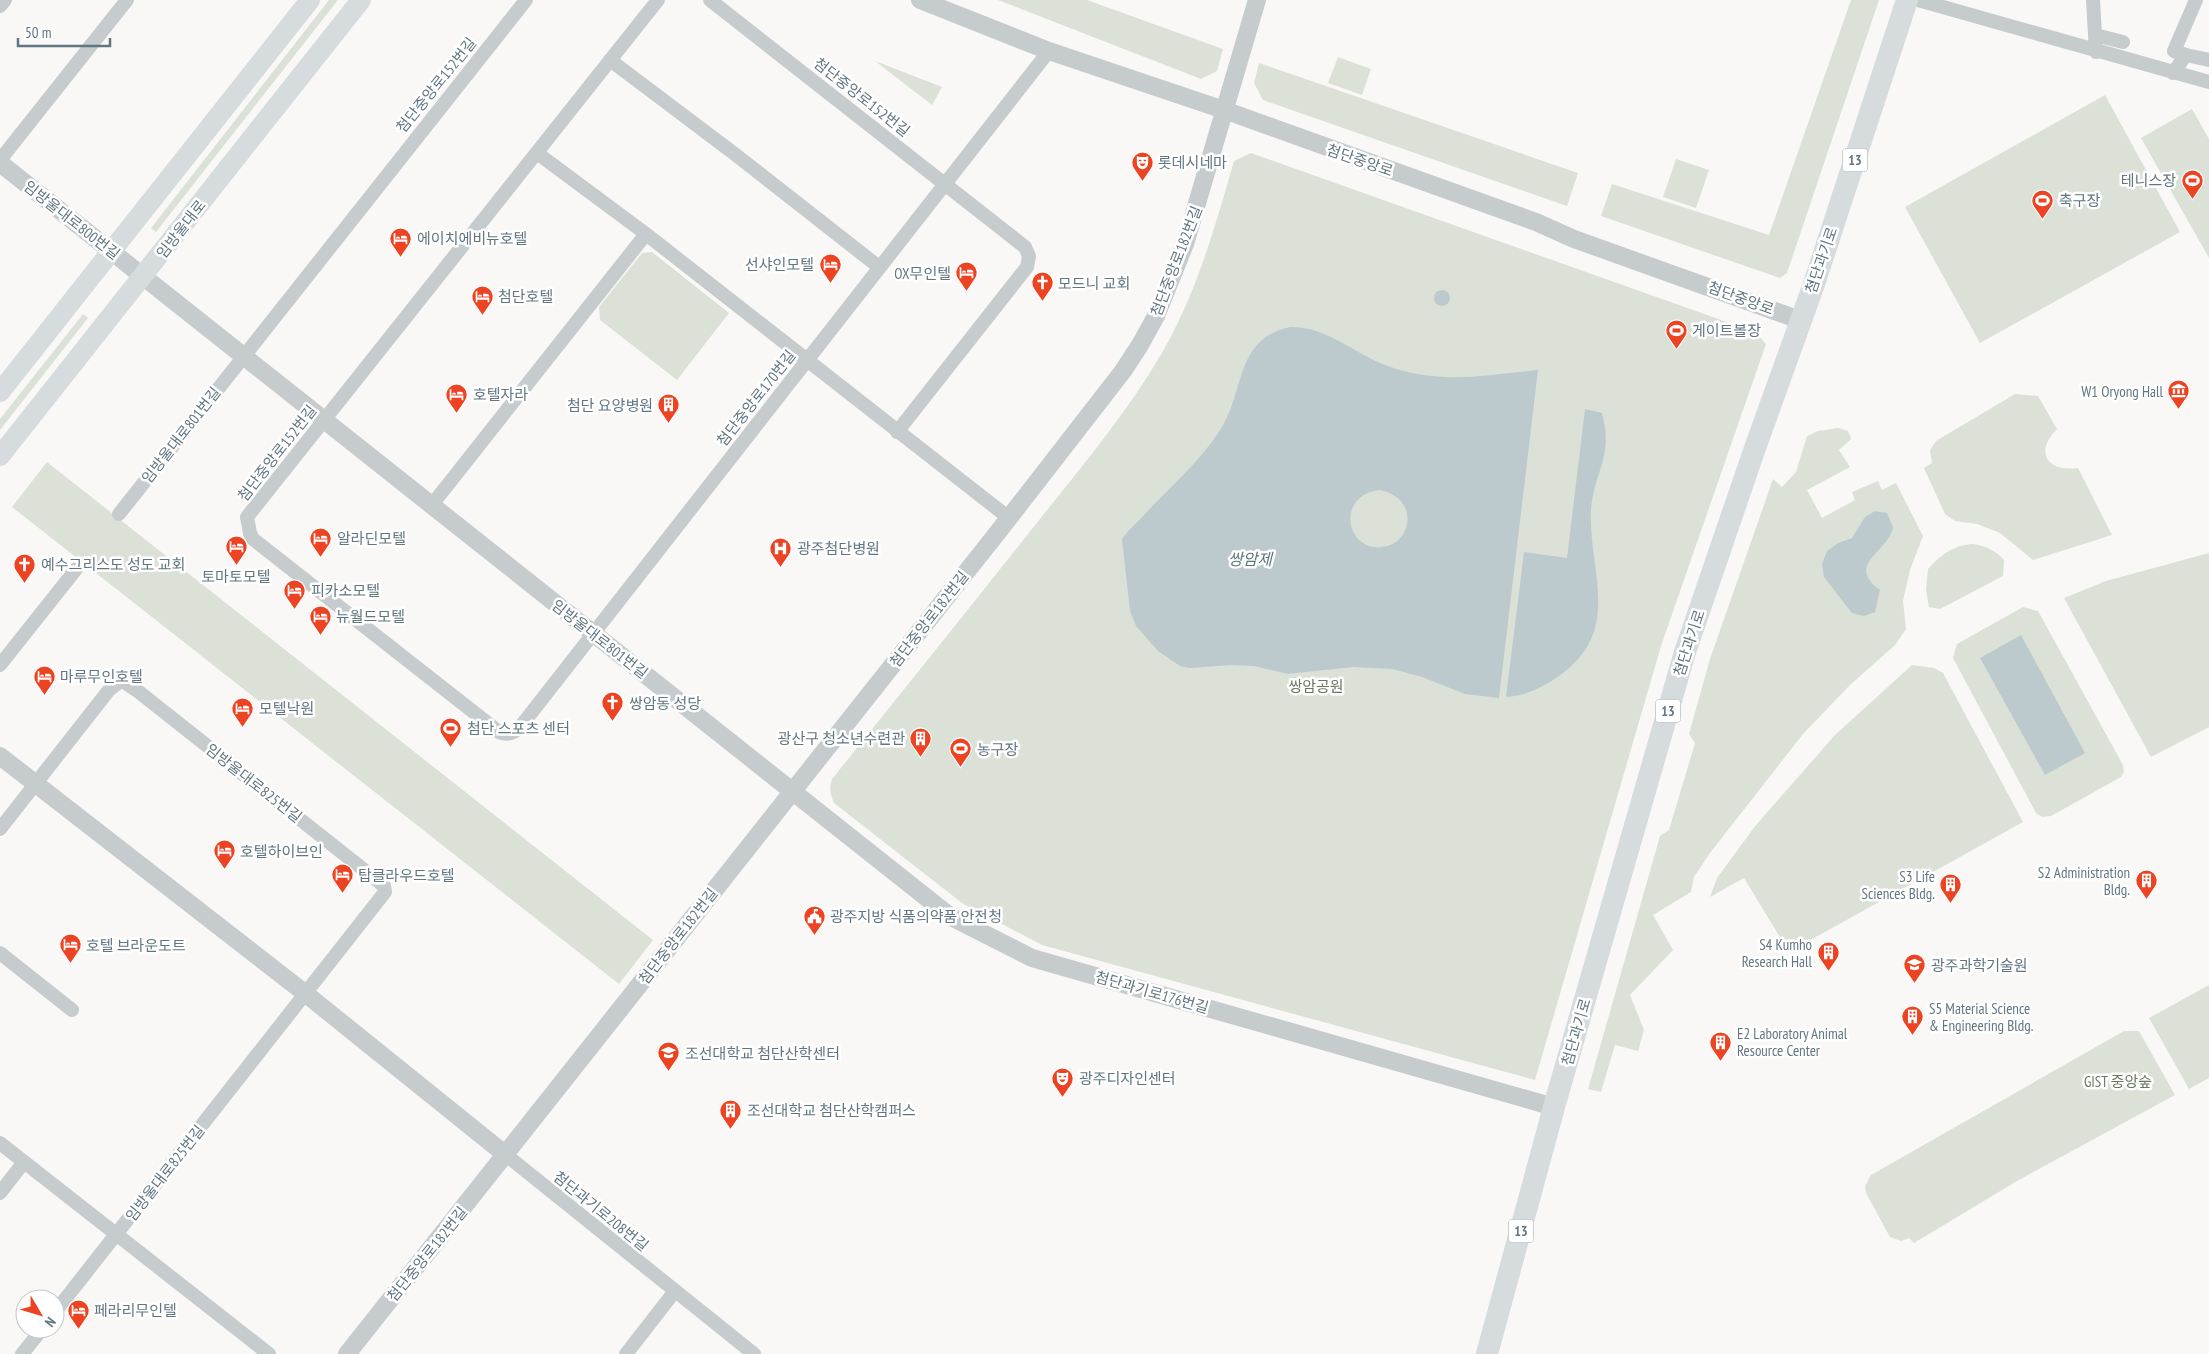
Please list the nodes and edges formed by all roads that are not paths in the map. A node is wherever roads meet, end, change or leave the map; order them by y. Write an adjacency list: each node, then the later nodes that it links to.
1 (5, 0): 14 (street)
2 (127, 0): 26 (street)
3 (310, 0): 29 (main road)
4 (361, 0): 31 (main road, 임방울대로)
5 (526, 0): 33 (street, 첨단중앙로152번길)
6 (658, 0): 20 (street, 첨단중앙로152번길)
7 (710, 0): 27 (street, 첨단중앙로152번길)
8 (920, 0): 17 (street, 첨단중앙로)
9 (1256, 0): 24 (street, 첨단중앙로182번길)
10 (1907, 0): 32 (main road, 첨단과기로 / 13)
11 (1918, 0): 18 (street)
12 (2093, 0): 15 (street)
13 (2196, 0): 19 (street)
14 (0, 6)
15 (2095, 35): 16 (street); 18 (street)
16 (2123, 42)
17 (1049, 51): 24 (street, 첨단중앙로); 27 (street, 첨단중앙로170번길)
18 (2096, 52): 22 (street)
19 (2186, 55): 21 (street); 22 (street)
20 (610, 60): 25 (street, 첨단중앙로152번길); 30 (street)
21 (2209, 60)
22 (2173, 73): 23 (street)
23 (2209, 82)
24 (1224, 110): 32 (street, 첨단중앙로); 41 (street, 첨단중앙로182번길)
25 (537, 153): 28 (street); 36 (street, 첨단중앙로152번길)
26 (0, 162): 29 (street, 임방울대로800번길)
27 (946, 183): 30 (street, 첨단중앙로170번길); 37 (street)
28 (646, 234): 34 (street); 39 (street)
29 (112, 251): 31 (street, 임방울대로800번길); 35 (main road)
30 (879, 267): 34 (street, 첨단중앙로170번길)
31 (144, 277): 33 (street, 임방울대로801번길); 38 (main road, 임방울대로)
32 (1800, 320): 52 (main road, 첨단과기로 / 13)
33 (243, 356): 36 (street, 임방울대로801번길); 40 (street, 임방울대로801번길)
34 (806, 360): 37 (street); 43 (street, 첨단중앙로170번길)
35 (0, 392)
36 (322, 420): 39 (street, 임방울대로801번길); 43 (street, 첨단중앙로152번길)
37 (897, 432): 41 (street)
38 (0, 456)
39 (431, 506): 43 (street, 임방울대로801번길)
40 (119, 514)
41 (1009, 518): 47 (street, 첨단중앙로182번길)
42 (77, 568): 44 (street)
43 (593, 633): 47 (street, 임방울대로801번길)
44 (0, 666)
45 (0, 756): 46 (street)
46 (36, 784): 48 (street, 임방울대로825번길); 50 (street); 50 (street, 임방울대로825번길)
47 (792, 792): 52 (street, 첨단과기로176번길); 54 (street, 첨단중앙로182번길)
48 (0, 830)
49 (0, 953): 51 (street)
50 (306, 994): 54 (street); 57 (street, 임방울대로825번길)
51 (72, 1010)
52 (1554, 1107): 66 (main road, 첨단과기로 / 13)
53 (0, 1143): 55 (street, 임방울대로825번길)
54 (506, 1155): 58 (street, 첨단과기로208번길); 63 (street, 첨단중앙로182번길)
55 (24, 1162): 56 (street); 57 (street, 임방울대로825번길)
56 (0, 1193)
57 (116, 1235): 59 (street, 임방울대로825번길); 62 (street, 임방울대로825번길)
58 (675, 1291): 64 (street); 65 (street, 첨단과기로208번길)
59 (65, 1299)
60 (34, 1339): 61 (street)
61 (22, 1354)
62 (269, 1354)
63 (347, 1354)
64 (626, 1354)
65 (754, 1354)
66 (1487, 1354)

